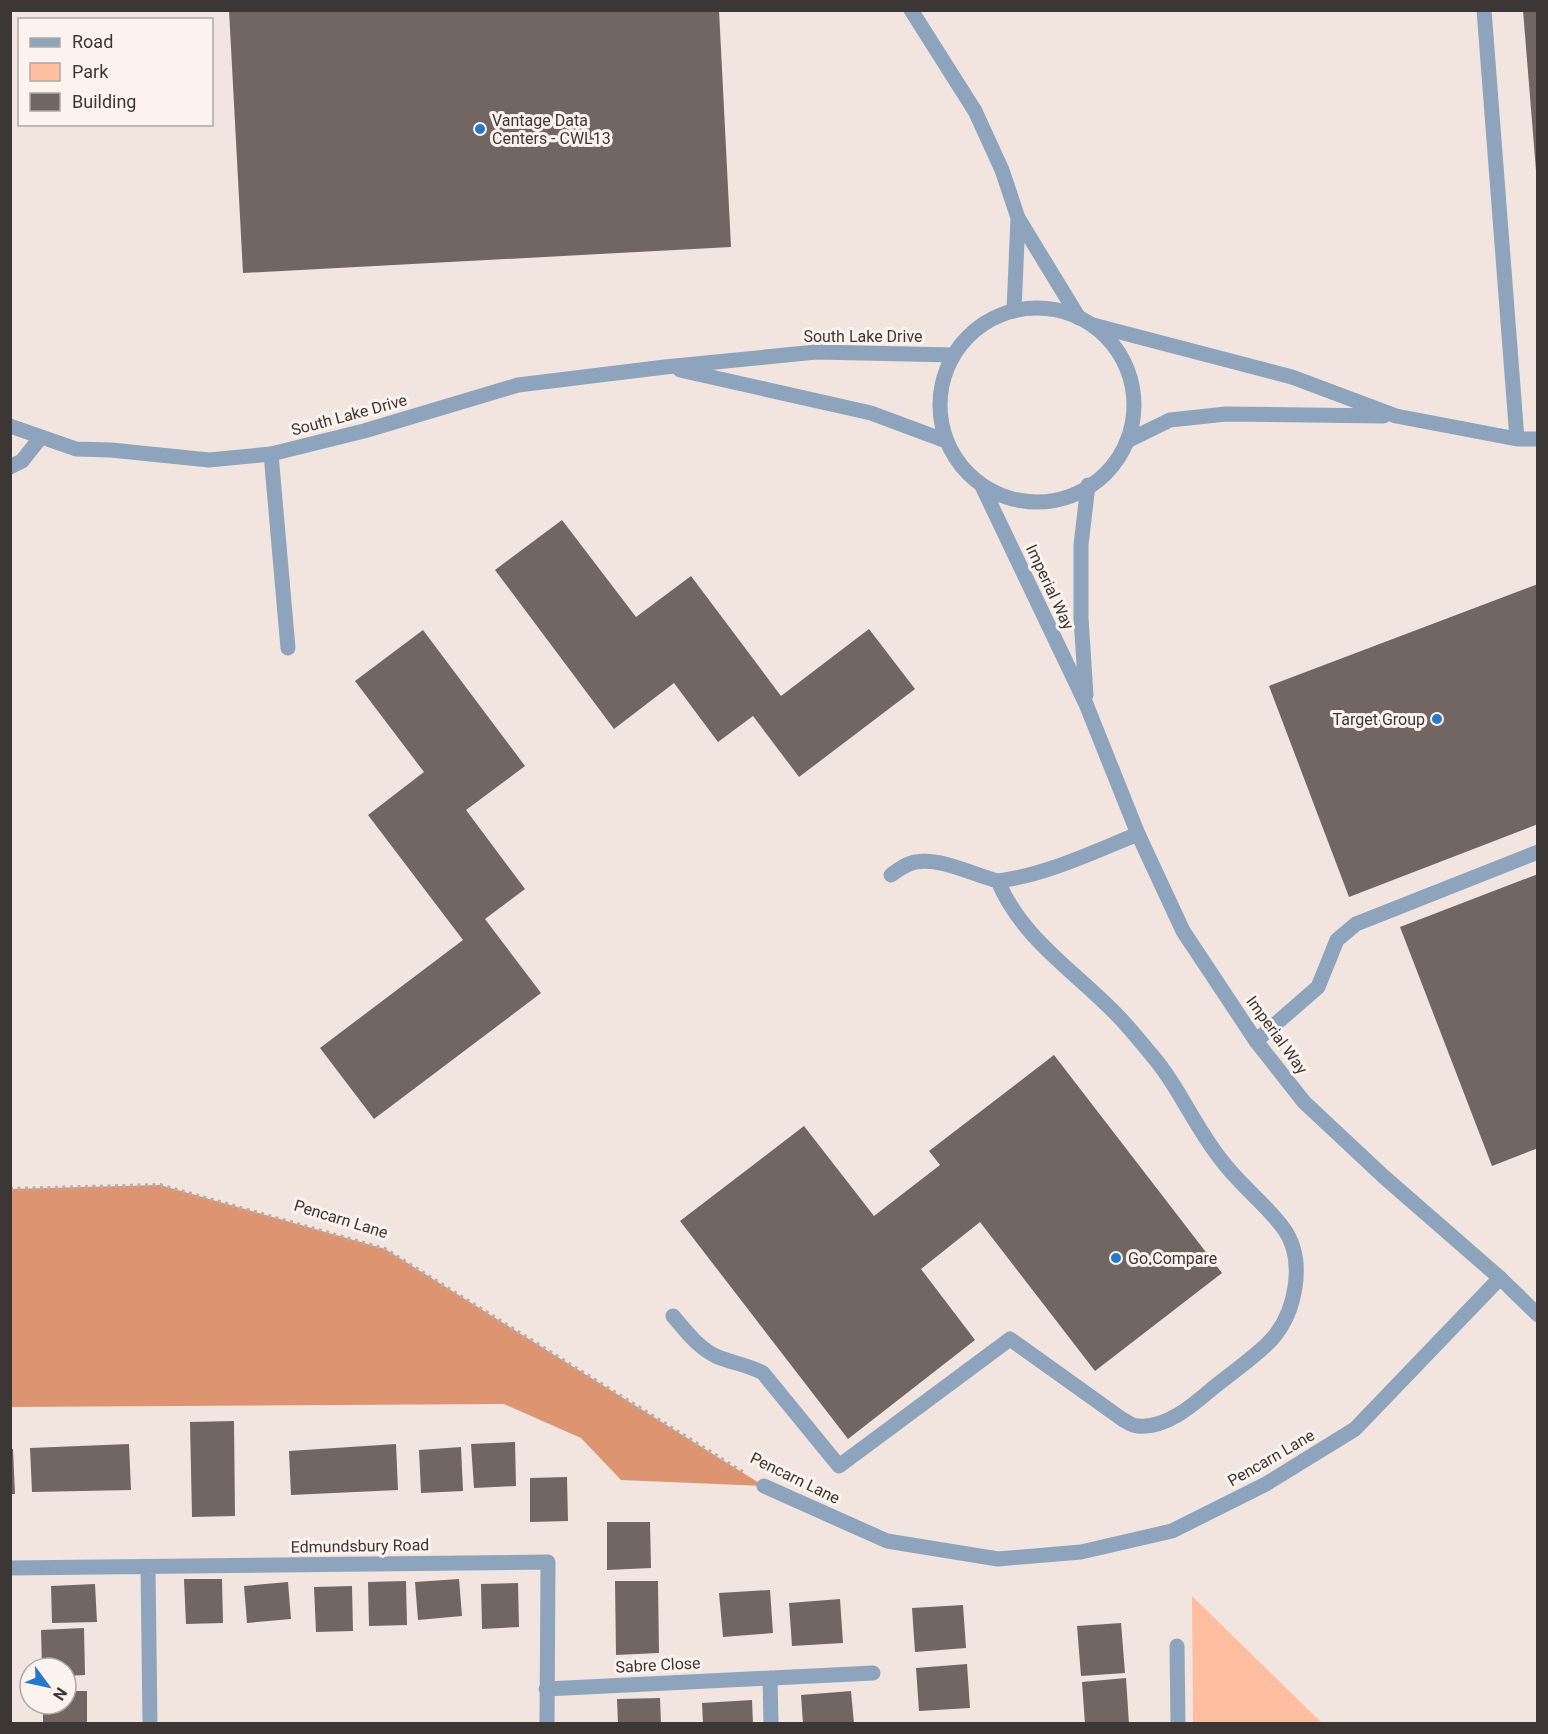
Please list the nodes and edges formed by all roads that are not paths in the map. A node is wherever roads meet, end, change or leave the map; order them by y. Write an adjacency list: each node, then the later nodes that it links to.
1 (911, 10): 3 (street)
2 (1484, 10): 11 (street)
3 (1018, 218): 4 (street); 5 (street)
4 (1014, 311): 5 (street, Imperial Way); 6 (street, Imperial Way)
5 (1086, 321): 8 (street); 14 (street, Imperial Way)
6 (954, 356): 7 (street, South Lake Drive); 13 (street, Imperial Way)
7 (665, 367): 13 (street, South Lake Drive); 15 (street, South Lake Drive)
8 (1396, 416): 11 (street); 14 (street)
9 (10, 426): 10 (street, South Lake Drive)
10 (41, 437): 15 (street, South Lake Drive); 16 (street)
11 (1517, 439): 12 (street)
12 (1538, 439)
13 (946, 441): 18 (street, Imperial Way)
14 (1126, 441): 17 (street, Imperial Way)
15 (271, 454): 19 (street)
16 (10, 467)
17 (1088, 485): 18 (street, Imperial Way); 20 (street, Imperial Way)
18 (982, 486): 20 (street, Imperial Way)
19 (288, 648)
20 (1086, 704): 21 (street, Imperial Way)
21 (1138, 834): 24 (street); 25 (street, Imperial Way)
22 (1538, 852): 25 (street)
23 (891, 875): 24 (street)
24 (998, 881): 28 (street)
25 (1256, 1041): 26 (street, Imperial Way)
26 (1500, 1278): 27 (street, Imperial Way); 29 (street, Pencarn Lane)
27 (1538, 1315)
28 (673, 1316)
29 (764, 1486)
30 (148, 1566): 31 (street, Edmundsbury Road); 35 (street, Edmundsbury Road); 36 (street)
31 (10, 1568)
32 (1177, 1646): 39 (street)
33 (873, 1673): 34 (street, Sabre Close)
34 (770, 1678): 35 (street, Sabre Close); 38 (street)
35 (546, 1689): 37 (street, Edmundsbury Road)
36 (150, 1724)
37 (547, 1724)
38 (771, 1724)
39 (1178, 1724)

